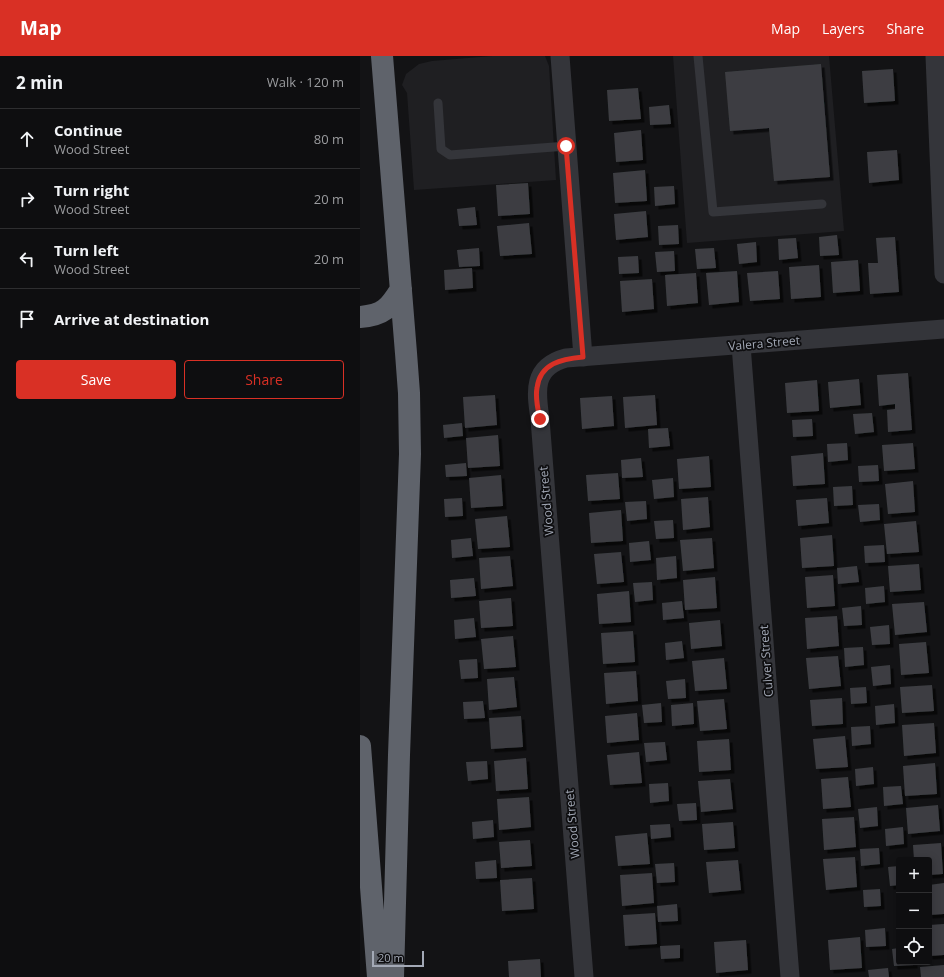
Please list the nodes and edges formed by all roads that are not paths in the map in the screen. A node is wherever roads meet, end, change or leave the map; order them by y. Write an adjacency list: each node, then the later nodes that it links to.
1 (382, 56): 9 (highway)
2 (560, 56): 6 (street)
3 (698, 56): 7 (lane)
4 (935, 56): 8 (street)
5 (438, 104): 6 (lane)
6 (566, 146): 13 (street)
7 (822, 204)
8 (944, 274)
9 (401, 289): 10 (highway); 16 (highway)
10 (366, 316)
11 (944, 329): 12 (street, Valera Street)
12 (741, 345): 13 (street, Valera Street); 18 (street, Culver Street)
13 (583, 357): 17 (street, Wood Street)
14 (360, 746): 15 (highway)
15 (378, 977)
16 (393, 977)
17 (584, 977)
18 (790, 977)

